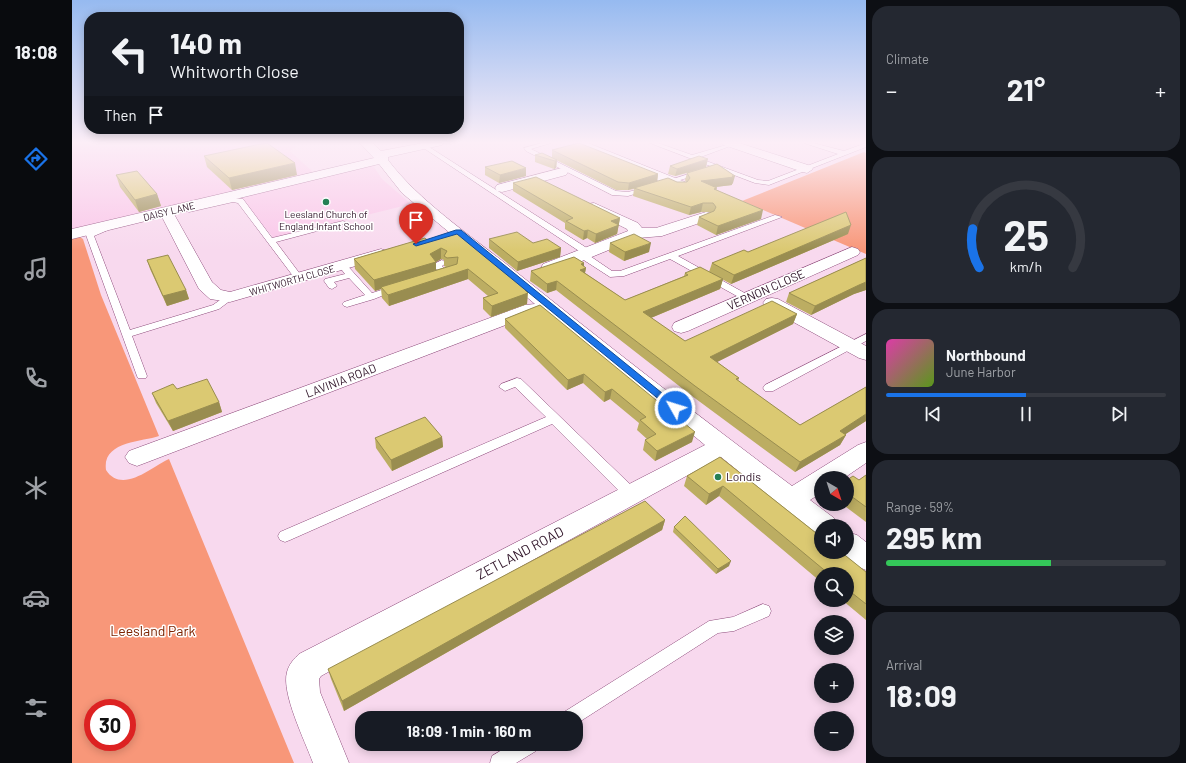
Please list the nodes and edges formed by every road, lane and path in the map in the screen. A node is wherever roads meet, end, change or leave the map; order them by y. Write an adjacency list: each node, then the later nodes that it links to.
1 (312, 179): 21 (street, DAISY LANE)
2 (398, 179): 19 (street)
3 (473, 179): 26 (lane)
4 (534, 179): 12 (street)
5 (537, 179): 13 (street)
6 (586, 179): 11 (lane)
7 (652, 179): 11 (street)
8 (684, 179): 11 (lane)
9 (748, 179): 10 (lane)
10 (781, 179)
11 (665, 185)
12 (502, 188)
13 (558, 189)
14 (579, 199): 20 (street)
15 (168, 215): 23 (lane); 36 (street); 41 (lane)
16 (706, 216): 20 (street)
17 (778, 217): 27 (lane)
18 (342, 223): 23 (lane)
19 (458, 232): 22 (street); 31 (street)
20 (636, 233): 26 (street)
21 (72, 234)
22 (437, 238)
23 (270, 241): 32 (lane)
24 (395, 250): 29 (street, WHITWORTH CLOSE)
25 (852, 252): 35 (street, VERNON CLOSE)
26 (584, 253): 27 (lane); 31 (street)
27 (671, 256): 35 (lane)
28 (442, 263): 30 (lane)
29 (346, 270): 32 (street, WHITWORTH CLOSE); 33 (lane); 37 (lane)
30 (446, 273)
31 (526, 275): 39 (street)
32 (299, 278): 36 (street, WHITWORTH CLOSE)
33 (332, 286)
34 (401, 287): 37 (lane)
35 (751, 296): 40 (street, VERNON CLOSE); 42 (street)
36 (230, 297): 41 (lane)
37 (371, 297): 38 (lane)
38 (347, 304)
39 (546, 304): 47 (street); 49 (street, LAVINIA ROAD)
40 (681, 327)
41 (127, 334): 43 (lane)
42 (861, 346): 45 (lane)
43 (142, 376)
44 (505, 387): 46 (lane)
45 (769, 388)
46 (554, 418): 52 (lane); 55 (lane)
47 (722, 446): 52 (street, ZETLAND ROAD); 53 (street)
48 (866, 451): 50 (street)
49 (136, 457)
50 (836, 471)
51 (814, 485): 53 (street)
52 (631, 494): 61 (street, ZETLAND ROAD)
53 (791, 500): 54 (street)
54 (816, 519)
55 (285, 536)
56 (854, 549): 57 (street)
57 (866, 558)
58 (764, 611): 59 (lane)
59 (581, 711)
60 (518, 751): 62 (lane)
61 (331, 763)
62 (499, 763)

